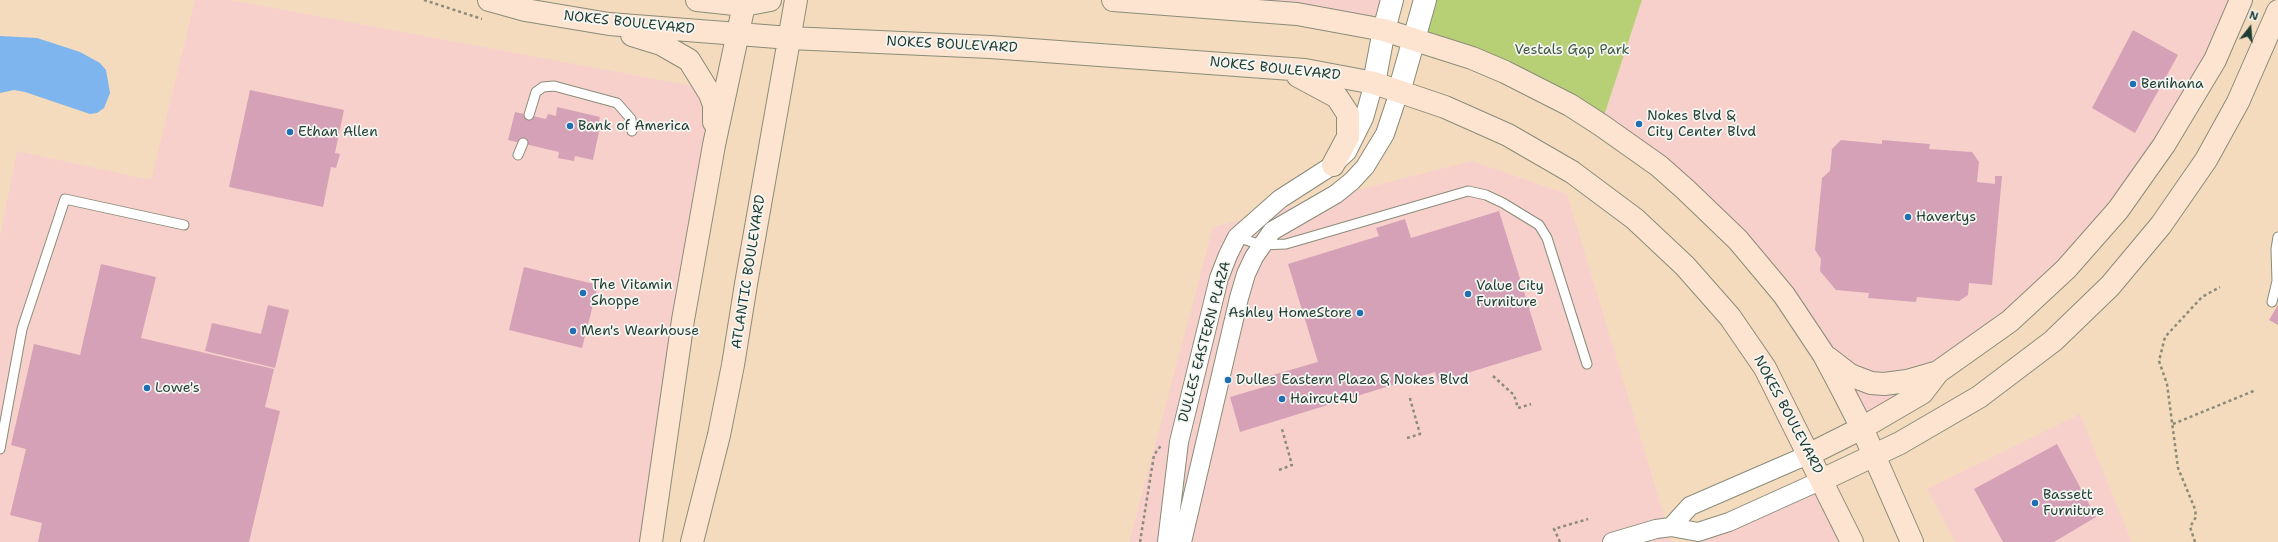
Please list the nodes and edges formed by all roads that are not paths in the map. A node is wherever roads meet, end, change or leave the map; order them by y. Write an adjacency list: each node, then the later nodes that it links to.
1 (489, 0): 11 (main road, NOKES BOULEVARD)
2 (697, 0): 9 (main road)
3 (770, 0): 9 (main road)
4 (796, 0): 14 (main road, ATLANTIC BOULEVARD)
5 (1113, 0): 12 (main road)
6 (1392, 0): 12 (street)
7 (1425, 0): 15 (street)
8 (2241, 0): 32 (main road)
9 (745, 2): 13 (main road)
10 (2278, 11): 36 (main road)
11 (575, 20): 13 (main road, NOKES BOULEVARD); 22 (main road)
12 (1384, 30): 15 (main road); 17 (street)
13 (738, 34): 14 (main road, NOKES BOULEVARD); 22 (main road)
14 (790, 38): 16 (main road, NOKES BOULEVARD); 40 (main road, ATLANTIC BOULEVARD)
15 (1414, 38): 18 (street); 30 (main road)
16 (1280, 67): 17 (main road, NOKES BOULEVARD); 24 (main road)
17 (1374, 83): 18 (main road, NOKES BOULEVARD); 24 (street, DULLES EASTERN PLAZA)
18 (1399, 92): 28 (street, DULLES EASTERN PLAZA); 35 (main road, NOKES BOULEVARD)
19 (529, 115): 20 (lane)
20 (632, 131)
21 (523, 143): 23 (lane)
22 (714, 145): 39 (main road)
23 (518, 155)
24 (1333, 165): 26 (street, DULLES EASTERN PLAZA)
25 (184, 226): 34 (lane)
26 (1237, 237): 28 (lane); 41 (street, DULLES EASTERN PLAZA)
27 (2278, 237): 29 (lane)
28 (1261, 245): 31 (lane); 42 (street, DULLES EASTERN PLAZA)
29 (2272, 302)
30 (1824, 355): 32 (main road); 33 (main road)
31 (1587, 364)
32 (1938, 372): 33 (main road)
33 (1862, 428): 35 (main road); 36 (main road)
34 (0, 449)
35 (1810, 454): 37 (main road, NOKES BOULEVARD); 38 (street)
36 (1873, 456): 37 (main road); 45 (main road)
37 (1822, 480): 38 (street); 44 (main road, NOKES BOULEVARD)
38 (1662, 533): 43 (street)
39 (651, 542)
40 (692, 542)
41 (1167, 542)
42 (1182, 542)
43 (1612, 542)
44 (1852, 542)
45 (1912, 542)

